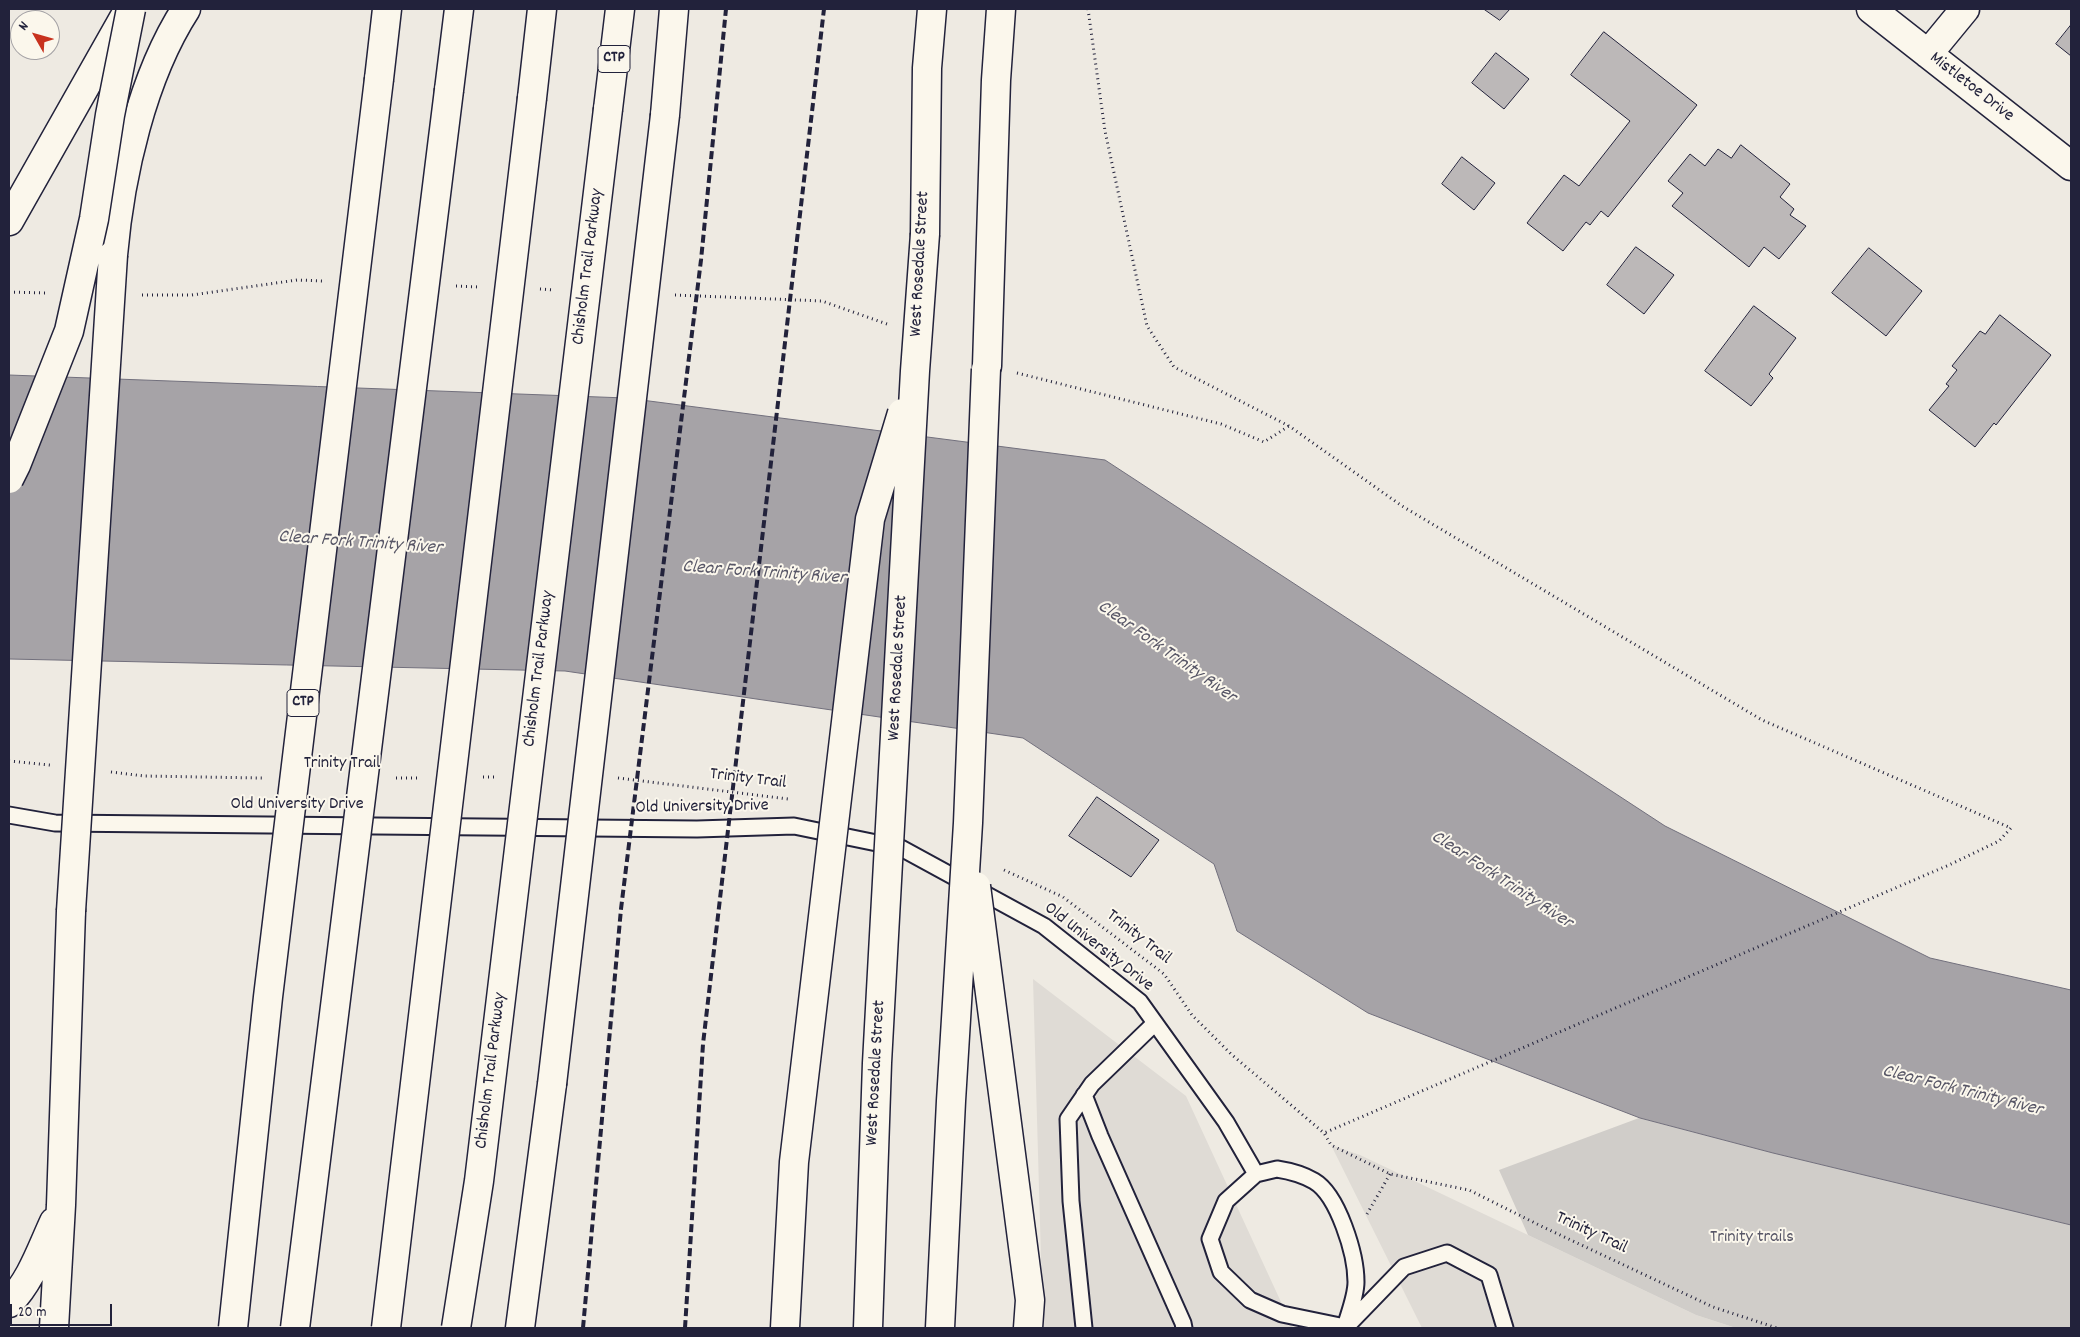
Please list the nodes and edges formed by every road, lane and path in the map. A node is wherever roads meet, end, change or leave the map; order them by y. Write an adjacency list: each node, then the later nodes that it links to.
1 (130, 9): 15 (main road); 19 (main road, bridge)
2 (186, 9): 38 (main road, bridge)
3 (387, 9): 42 (main road, CTP, bridge)
4 (459, 9): 43 (main road, bridge)
5 (542, 9): 44 (main road, bridge)
6 (620, 9): 45 (main road, Chisholm Trail Parkway / CTP, bridge)
7 (674, 9): 46 (main road, bridge)
8 (932, 9): 17 (main road, West Rosedale Street, bridge)
9 (1001, 9): 16 (main road)
10 (1088, 9): 18 (path)
11 (1871, 9): 13 (main road, Mistletoe Drive)
12 (1965, 9): 13 (main road)
13 (1928, 54): 14 (main road, Mistletoe Drive)
14 (2071, 166)
15 (9, 221)
16 (987, 367): 18 (path); 31 (main road, bridge)
17 (915, 371): 47 (main road, bridge); 48 (main road, West Rosedale Street, bridge)
18 (1289, 426): 35 (path)
19 (9, 479)
20 (9, 761): 21 (path)
21 (57, 766)
22 (105, 772): 26 (path)
23 (501, 776): 24 (path)
24 (481, 777)
25 (610, 777): 29 (path, Trinity Trail)
26 (267, 778)
27 (392, 778): 28 (path, Trinity Trail)
28 (421, 778)
29 (795, 800)
30 (9, 815): 33 (lane, Old University Drive)
31 (968, 823): 49 (main road, bridge); 50 (main road, bridge)
32 (1001, 869): 35 (path, Trinity Trail)
33 (1155, 1023): 34 (lane); 36 (lane, Old University Drive)
34 (1084, 1095): 51 (lane); 52 (lane)
35 (1324, 1133): 37 (path, Trinity Trail)
36 (1256, 1174): 39 (lane); 53 (lane)
37 (1390, 1174): 39 (path); 55 (path, Trinity Trail)
38 (62, 1205): 40 (main road); 41 (main road)
39 (1350, 1243): 53 (lane)
40 (9, 1304)
41 (54, 1328)
42 (233, 1328)
43 (295, 1328)
44 (386, 1328)
45 (456, 1328)
46 (520, 1328)
47 (785, 1328)
48 (868, 1328)
49 (940, 1328)
50 (1028, 1328)
51 (1084, 1328)
52 (1184, 1328)
53 (1346, 1328): 54 (lane)
54 (1505, 1328)
55 (1778, 1328)

